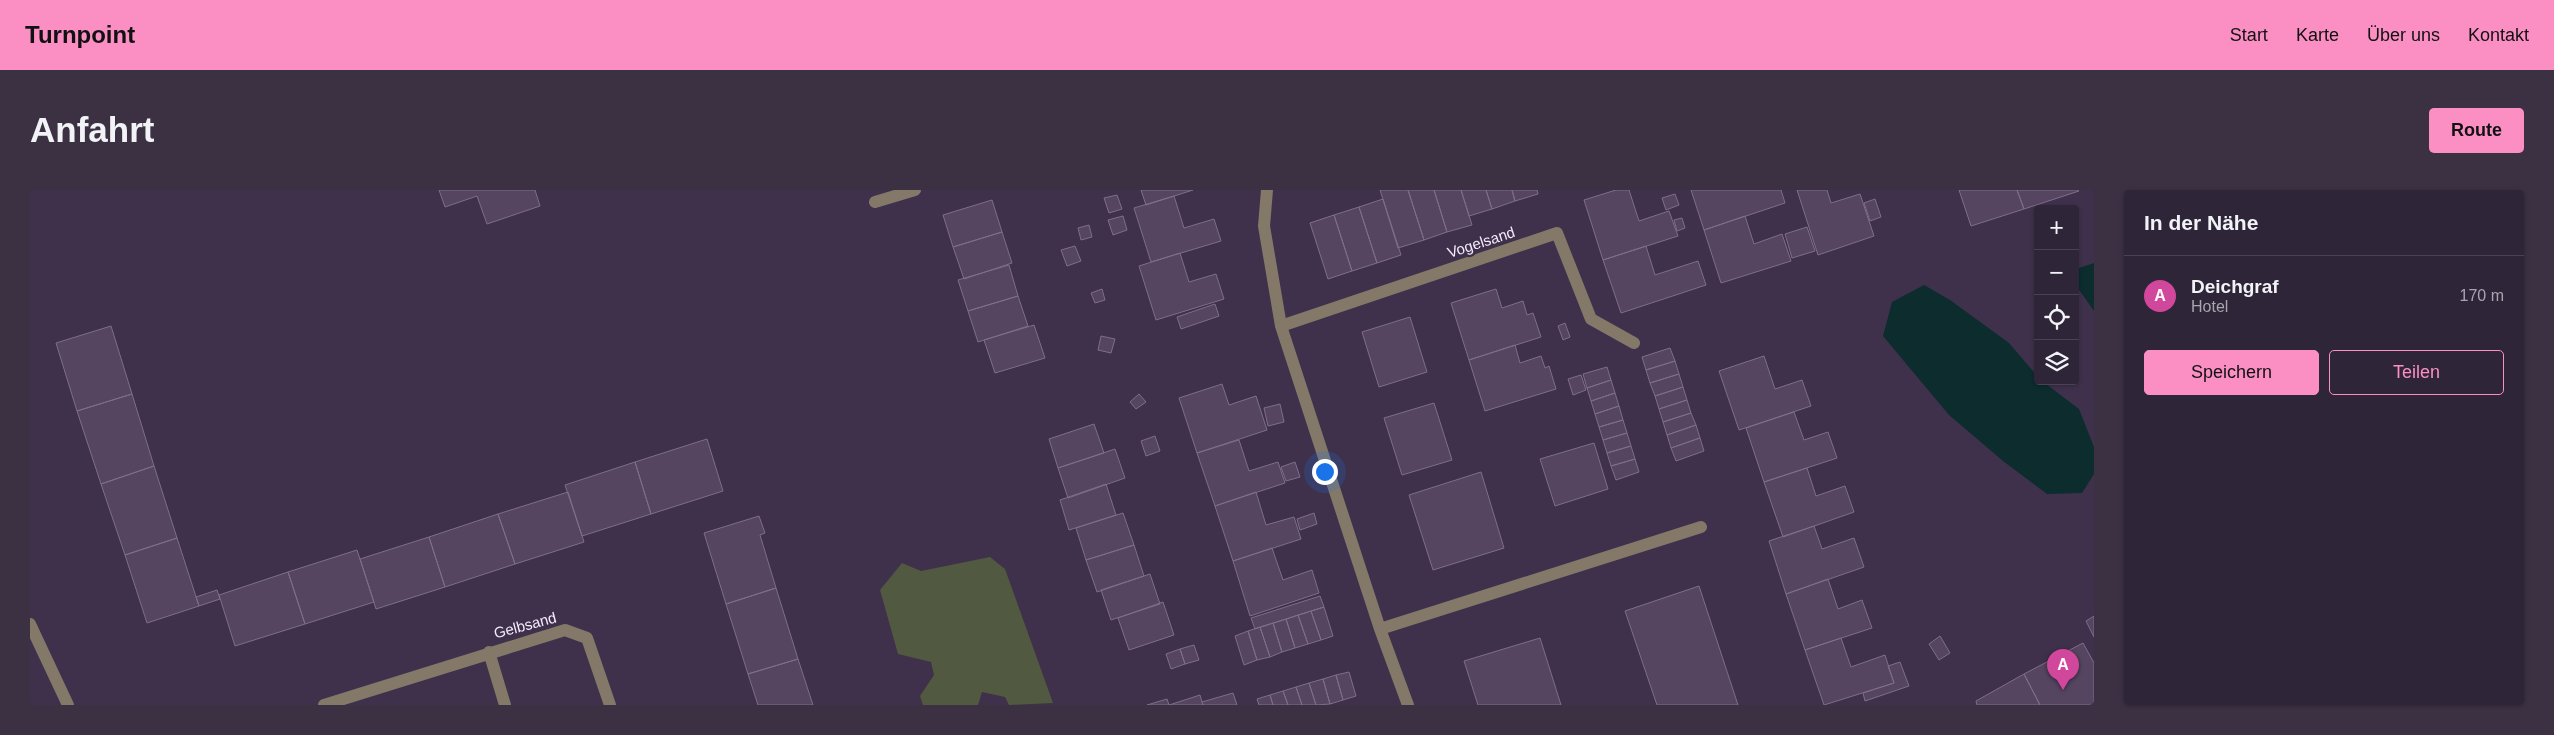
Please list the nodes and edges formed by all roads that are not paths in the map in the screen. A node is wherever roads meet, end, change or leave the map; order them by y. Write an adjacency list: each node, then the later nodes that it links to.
1 (916, 190): 3 (street)
2 (1267, 190): 4 (street)
3 (875, 202)
4 (1281, 326): 5 (street, Vogelsand); 8 (street)
5 (1634, 343)
6 (1701, 527): 8 (street)
7 (30, 624): 10 (street)
8 (1380, 629): 14 (street)
9 (489, 652): 11 (street, Gelbsand); 12 (street, Gelbsand); 13 (street, Gelbsand)
10 (68, 705)
11 (324, 705)
12 (505, 705)
13 (610, 705)
14 (1408, 705)

